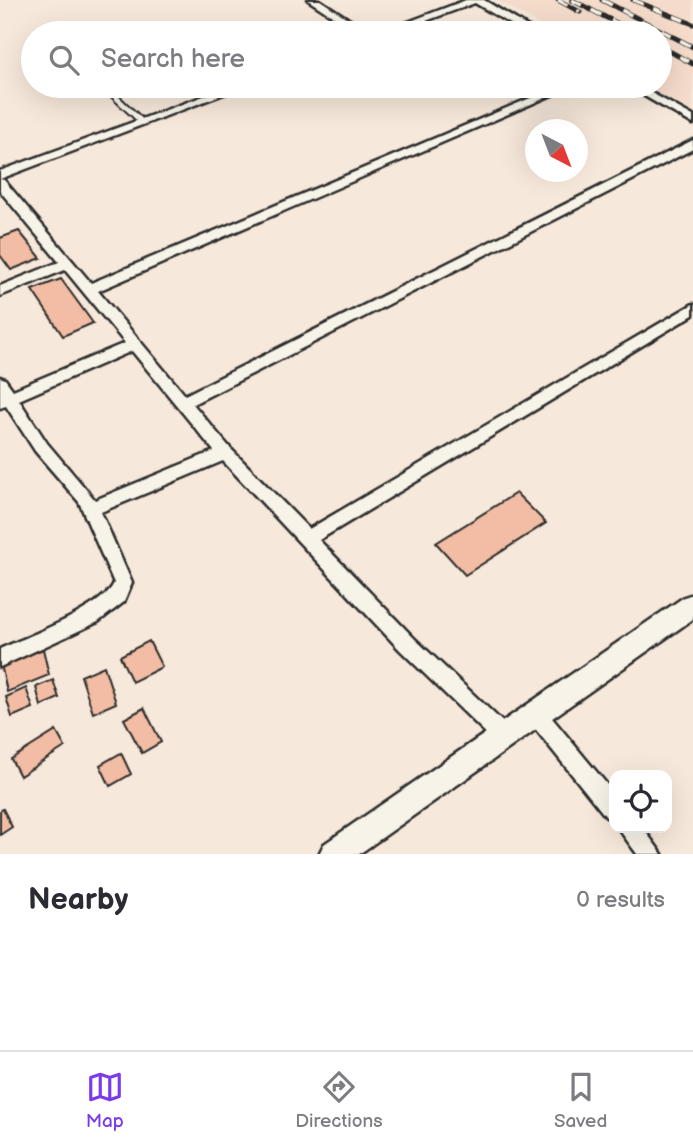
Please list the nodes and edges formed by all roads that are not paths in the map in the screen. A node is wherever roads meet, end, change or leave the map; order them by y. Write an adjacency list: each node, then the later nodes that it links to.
1 (313, 0): 3 (street)
2 (476, 0): 4 (street); 5 (street)
3 (346, 21)
4 (417, 21)
5 (512, 21)
6 (117, 98): 11 (lane)
7 (207, 98): 11 (street)
8 (540, 98): 17 (street)
9 (653, 98): 10 (street)
10 (693, 121)
11 (142, 122): 13 (street)
12 (693, 144): 21 (street)
13 (0, 175)
14 (0, 183): 15 (street)
15 (67, 264): 16 (street); 17 (street)
16 (0, 290)
17 (88, 290): 19 (street)
18 (693, 309): 24 (street)
19 (133, 345): 20 (street); 21 (street)
20 (3, 394): 23 (street)
21 (182, 402): 22 (street)
22 (225, 453): 23 (street); 24 (street)
23 (91, 509): 26 (street)
24 (307, 539): 28 (street)
25 (693, 605): 27 (street)
26 (0, 658)
27 (536, 713): 28 (street); 29 (street)
28 (503, 736): 31 (street)
29 (609, 803)
30 (633, 833): 32 (street)
31 (334, 854)
32 (651, 854)

